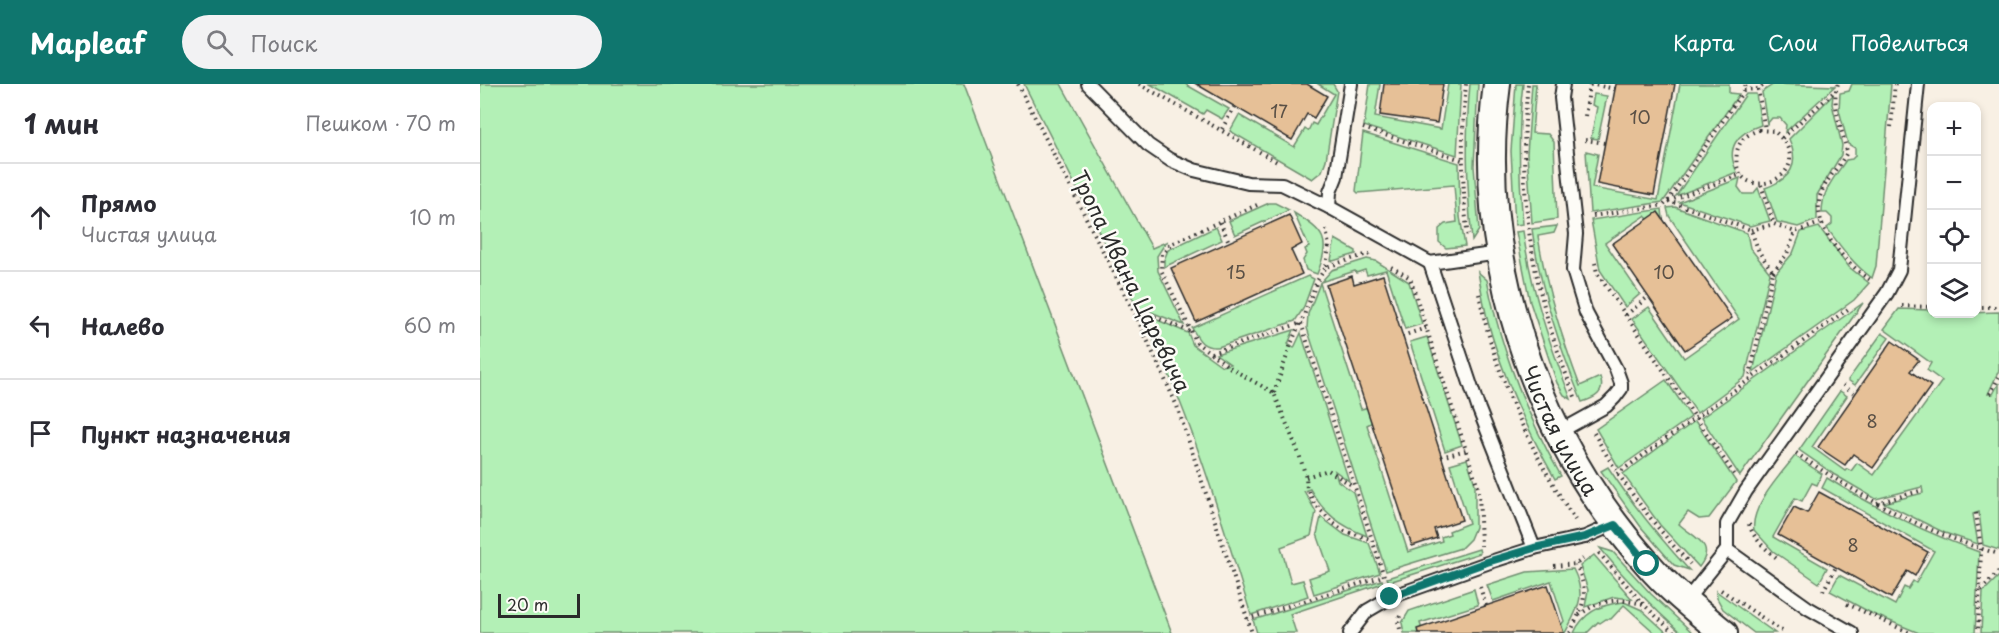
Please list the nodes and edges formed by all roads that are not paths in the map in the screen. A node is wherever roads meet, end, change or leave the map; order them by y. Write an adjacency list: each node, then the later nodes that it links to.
1 (1088, 84): 6 (lane)
2 (1351, 84): 6 (lane)
3 (1497, 84): 7 (street, Чистая улица)
4 (1563, 84): 9 (lane)
5 (1918, 84): 12 (lane)
6 (1329, 207): 8 (lane)
7 (1499, 253): 8 (lane); 9 (street, Чистая улица)
8 (1430, 263): 11 (lane)
9 (1559, 432): 10 (street, Чистая улица)
10 (1615, 525): 11 (lane); 13 (street, Чистая улица)
11 (1534, 548): 14 (lane)
12 (1727, 550): 13 (lane); 16 (lane)
13 (1685, 602): 15 (street, Чистая улица)
14 (1350, 633)
15 (1724, 633)
16 (1852, 633)

